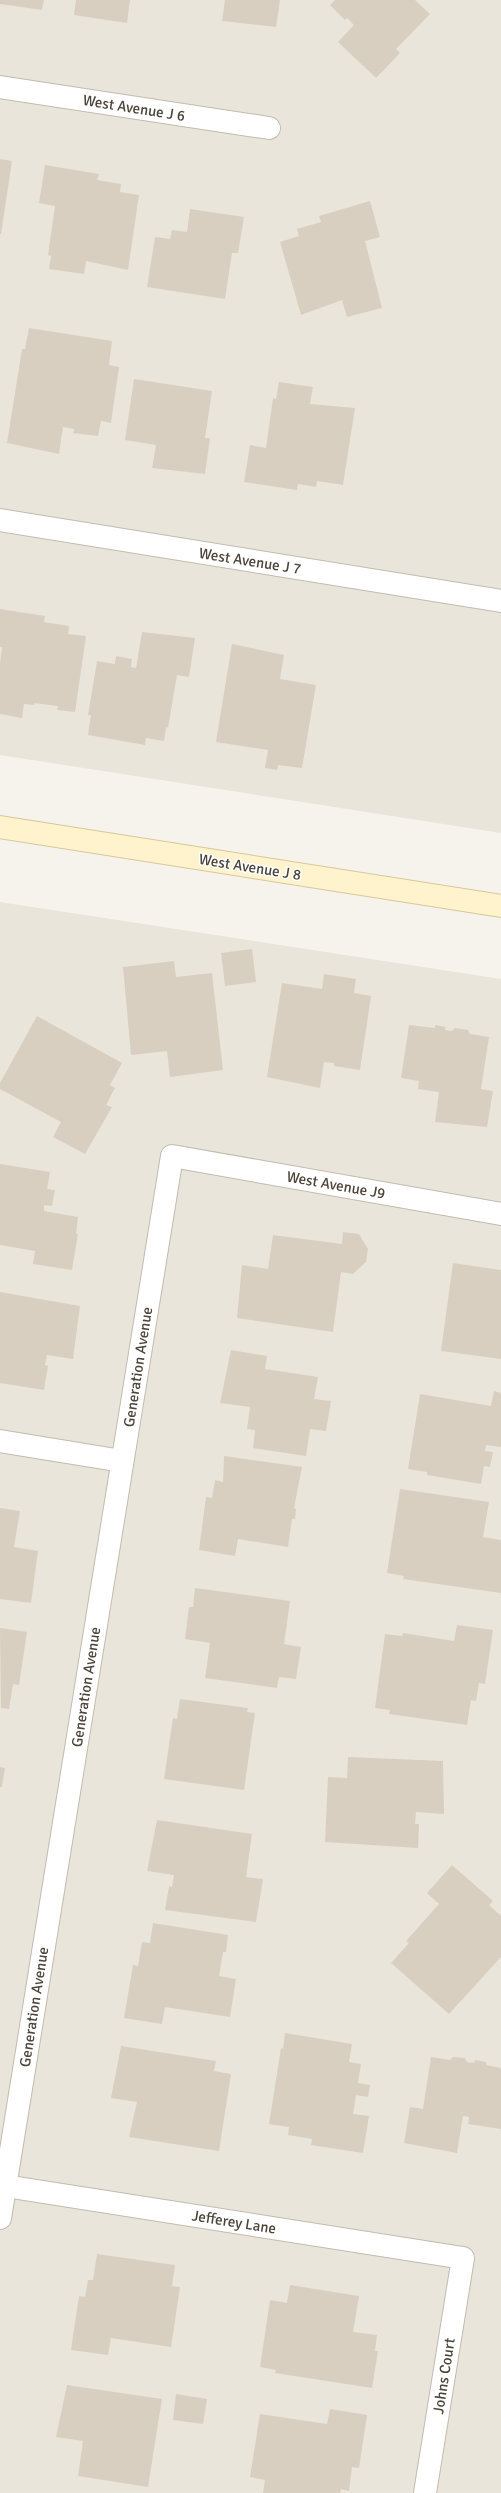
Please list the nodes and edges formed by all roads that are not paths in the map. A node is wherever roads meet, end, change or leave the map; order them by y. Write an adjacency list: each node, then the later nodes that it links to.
1 (0, 87): 2 (street, West Avenue J 6)
2 (269, 128)
3 (0, 520): 4 (street, West Avenue J 7)
4 (501, 601)
5 (0, 827): 6 (street, West Avenue J 8)
6 (501, 906)
7 (172, 1156): 8 (street, West Avenue J9); 10 (street, Generation Avenue)
8 (501, 1214)
9 (0, 1441): 10 (street)
10 (122, 1462): 11 (street, Generation Avenue)
11 (5, 2186): 12 (street, Generation Avenue); 13 (street, Jefferey Lane)
12 (0, 2218)
13 (463, 2258): 14 (street, Johns Court)
14 (425, 2493)

